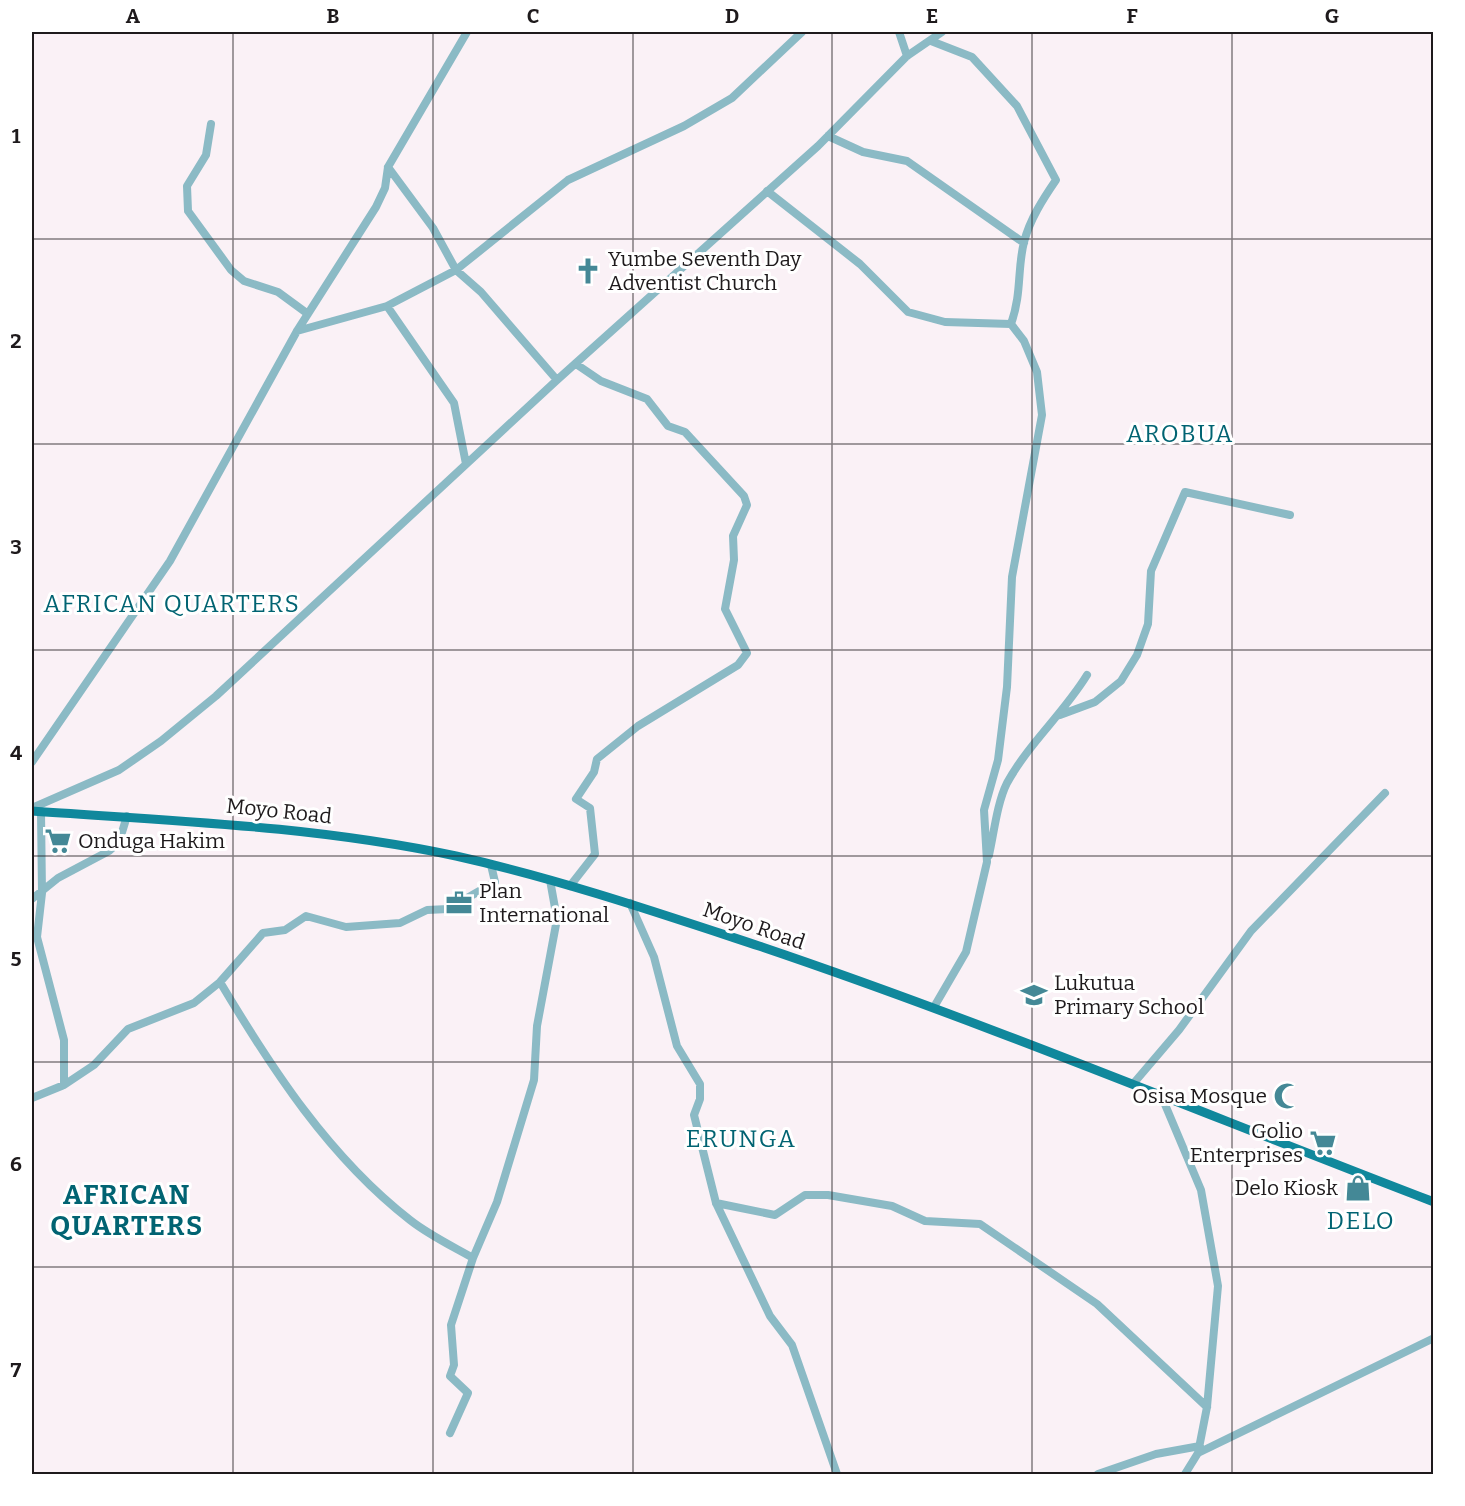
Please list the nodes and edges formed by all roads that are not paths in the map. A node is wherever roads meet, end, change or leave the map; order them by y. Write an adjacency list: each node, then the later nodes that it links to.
1 (467, 32): 9 (street)
2 (802, 32): 12 (street)
3 (899, 32): 6 (street)
4 (942, 32): 5 (street)
5 (931, 41): 6 (street); 11 (street)
6 (907, 56): 8 (street)
7 (211, 124): 14 (street)
8 (828, 136): 10 (street); 11 (street)
9 (388, 167): 12 (street); 14 (street)
10 (767, 191): 15 (street); 17 (street)
11 (1024, 243): 15 (street)
12 (456, 270): 13 (street); 18 (street)
13 (387, 306): 16 (street); 19 (street)
14 (308, 314): 16 (street)
15 (1011, 324): 27 (street)
16 (297, 332): 23 (street)
17 (576, 364): 18 (street); 30 (street)
18 (557, 380): 19 (street)
19 (466, 464): 25 (street)
20 (1290, 515): 22 (street)
21 (1087, 675): 22 (street)
22 (1060, 715): 27 (street)
23 (32, 762)
24 (1385, 793): 36 (street)
25 (35, 810): 26 (main road, Moyo Road); 31 (street)
26 (127, 816): 28 (main road, Moyo Road); 31 (street)
27 (987, 862): 35 (street)
28 (491, 865): 29 (main road, Moyo Road); 34 (street)
29 (550, 880): 30 (main road, Moyo Road); 42 (street)
30 (570, 886): 33 (main road, Moyo Road)
31 (42, 893): 32 (street); 37 (street)
32 (32, 899)
33 (630, 903): 35 (main road, Moyo Road); 41 (street)
34 (220, 982): 37 (street); 42 (street)
35 (934, 1007): 36 (main road, Moyo Road)
36 (1134, 1084): 38 (main road, Moyo Road)
37 (64, 1085): 39 (street)
38 (1161, 1095): 40 (main road, Moyo Road); 44 (street)
39 (32, 1098)
40 (1434, 1202)
41 (716, 1203): 44 (street); 47 (street)
42 (473, 1258): 45 (street)
43 (1434, 1338): 46 (street)
44 (1207, 1407): 46 (street)
45 (450, 1433)
46 (1199, 1449): 48 (street); 49 (street)
47 (837, 1474)
48 (1098, 1474)
49 (1185, 1474)

